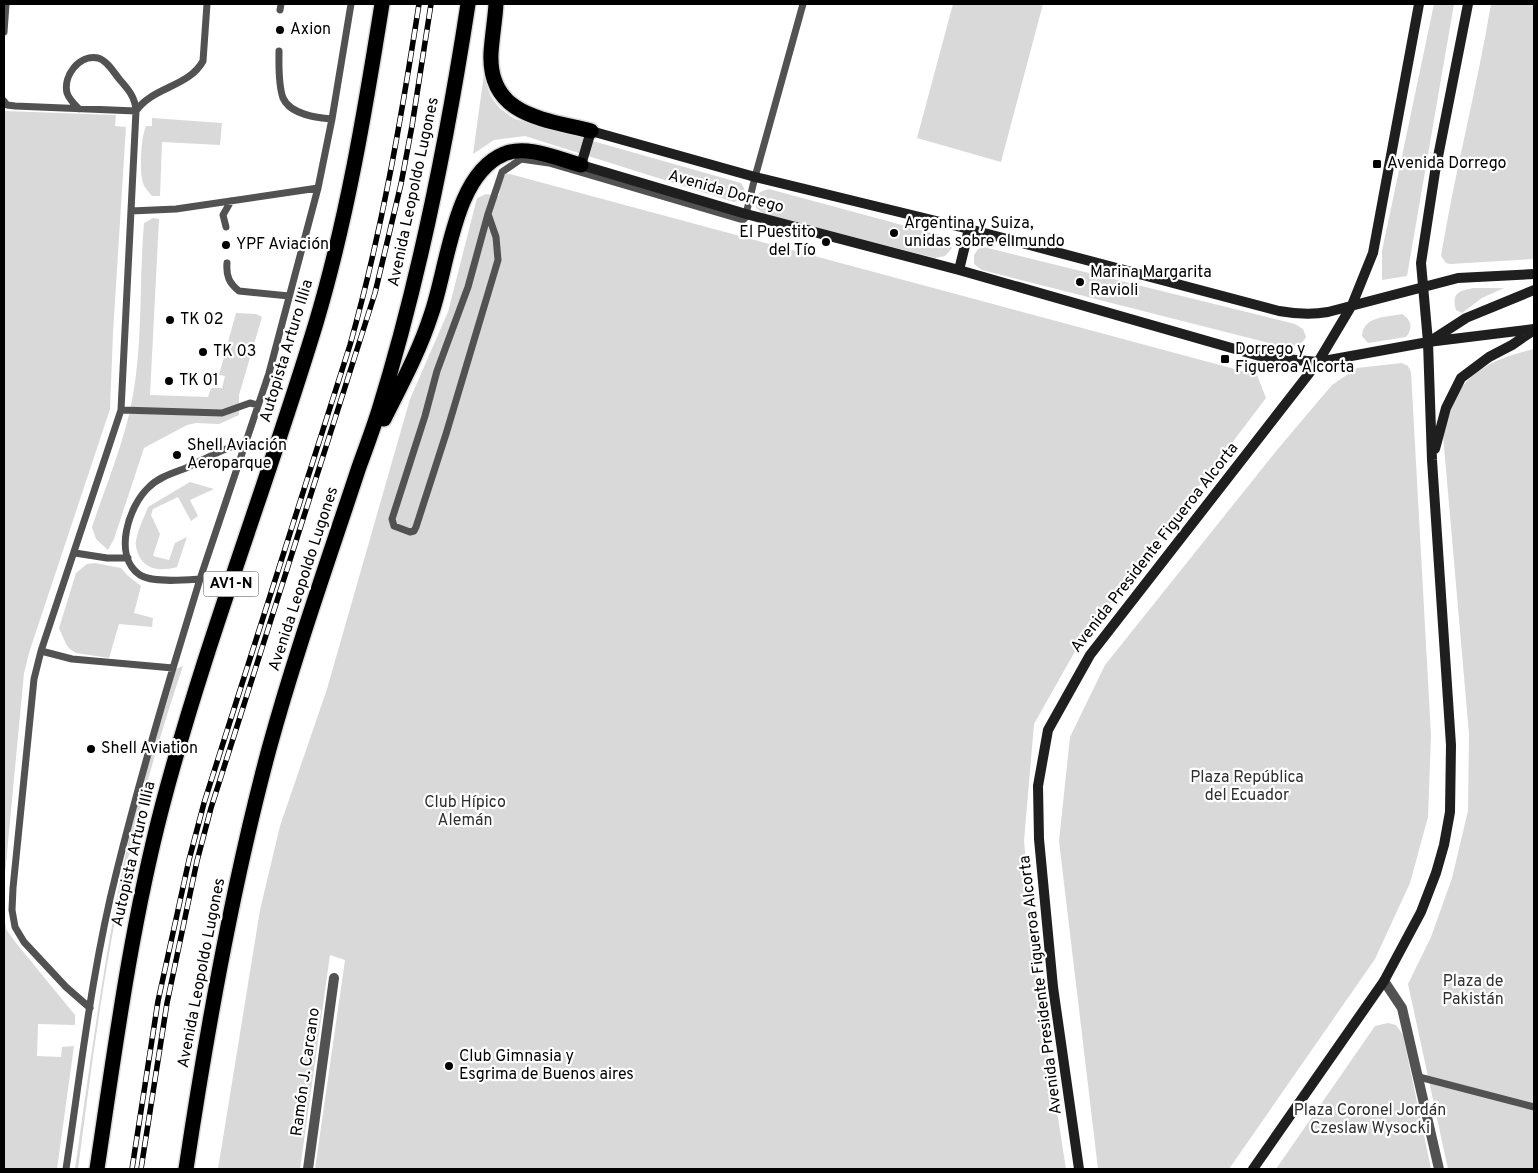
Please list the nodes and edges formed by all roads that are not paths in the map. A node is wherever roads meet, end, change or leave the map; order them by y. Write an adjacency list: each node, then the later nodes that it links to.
1 (6, 4): 10 (lane)
2 (207, 4): 14 (lane)
3 (351, 4): 15 (lane)
4 (382, 4): 52 (highway, Autopista Arturo Illia / AV1-N)
5 (468, 4): 40 (highway, Avenida Leopoldo Lugones)
6 (496, 4): 16 (highway)
7 (803, 4): 18 (lane)
8 (1419, 4): 32 (main road, Avenida Presidente Figueroa Alcorta)
9 (1468, 4): 29 (main road)
10 (4, 32)
11 (279, 51): 15 (lane)
12 (4, 101): 13 (lane)
13 (79, 109): 14 (lane); 14 (lane)
14 (136, 110): 21 (lane)
15 (332, 120): 19 (lane)
16 (591, 131): 17 (main road); 18 (main road, Avenida Dorrego)
17 (581, 165): 23 (main road, Avenida Dorrego); 40 (highway)
18 (755, 176): 23 (lane); 25 (main road, Avenida Dorrego)
19 (318, 188): 20 (lane); 31 (lane)
20 (231, 201): 21 (lane); 24 (lane)
21 (131, 211): 37 (lane)
22 (488, 214): 22 (lane); 23 (lane)
23 (746, 214): 27 (main road, Avenida Dorrego)
24 (226, 228)
25 (969, 229): 27 (main road); 32 (main road, Avenida Dorrego)
26 (227, 263): 31 (lane)
27 (960, 270): 35 (main road, Avenida Dorrego)
28 (1534, 274): 29 (main road, Avenida Dorrego)
29 (1424, 286): 32 (main road, Avenida Dorrego); 34 (main road)
30 (1534, 290): 34 (main road)
31 (289, 296): 36 (lane)
32 (1352, 305): 35 (main road, Avenida Presidente Figueroa Alcorta)
33 (1534, 330): 34 (main road, Avenida Dorrego); 39 (main road)
34 (1428, 342): 35 (main road, Avenida Dorrego); 39 (main road)
35 (1318, 362): 55 (main road, Avenida Presidente Figueroa Alcorta)
36 (258, 405): 37 (lane); 38 (lane)
37 (122, 410): 41 (lane)
38 (245, 442): 42 (lane); 43 (lane)
39 (1432, 460): 47 (main road)
40 (359, 468): 53 (highway, Avenida Leopoldo Lugones)
41 (75, 553): 42 (lane); 44 (lane)
42 (128, 558): 43 (lane)
43 (200, 580): 45 (lane)
44 (41, 651): 45 (lane); 48 (lane)
45 (173, 668): 48 (lane)
46 (334, 978): 54 (street, Ramón J. Carcano)
47 (1384, 981): 49 (street); 56 (main road)
48 (90, 1008): 51 (lane)
49 (1419, 1077): 50 (lane); 57 (street)
50 (1534, 1107)
51 (66, 1169)
52 (97, 1169)
53 (186, 1169)
54 (308, 1169)
55 (1079, 1169)
56 (1253, 1169)
57 (1439, 1169)

